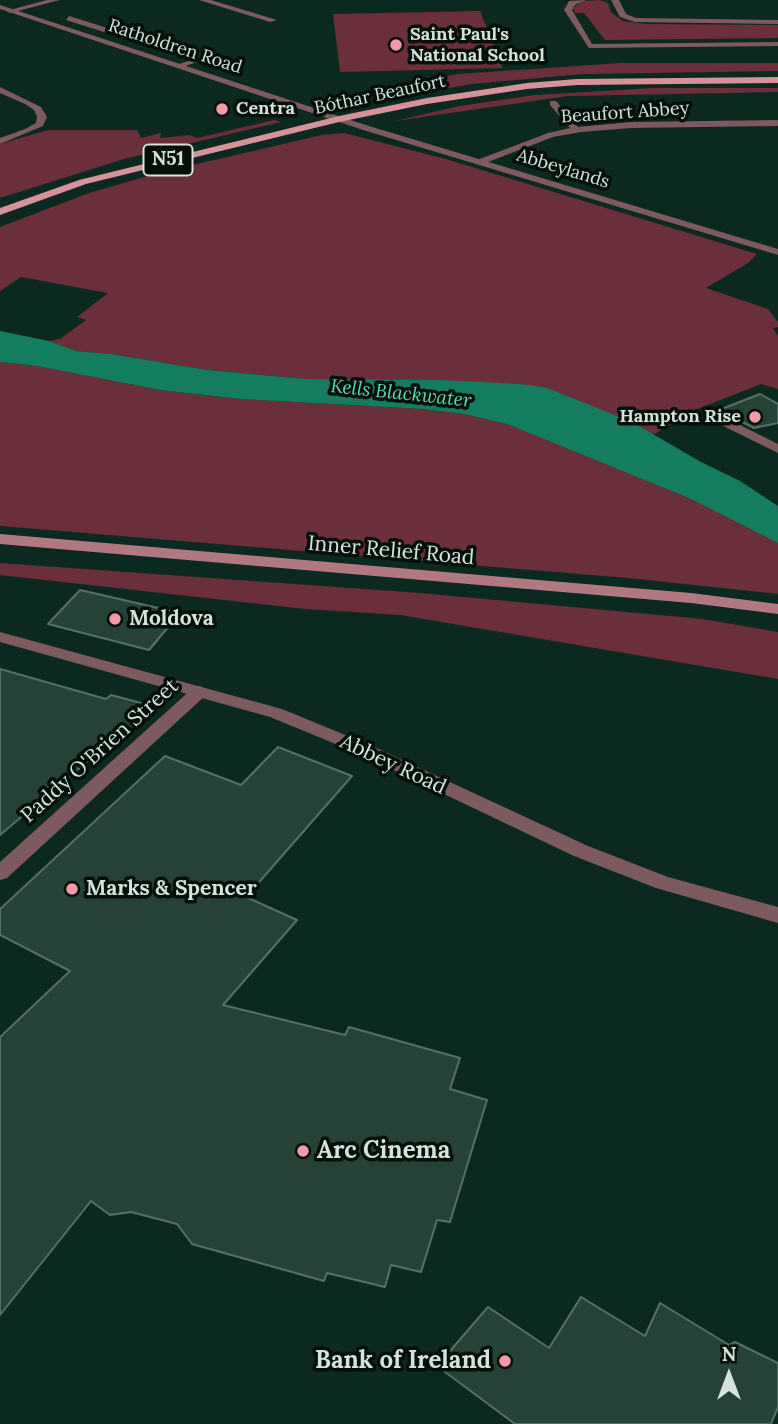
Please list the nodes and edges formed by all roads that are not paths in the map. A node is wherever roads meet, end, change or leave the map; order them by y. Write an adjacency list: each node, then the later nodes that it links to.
1 (56, 0): 6 (street)
2 (582, 0): 10 (street)
3 (615, 0): 9 (street)
4 (208, 1): 8 (street)
5 (0, 7): 6 (street, Ratholdren Road)
6 (10, 10): 11 (street, Ratholdren Road)
7 (69, 18): 11 (street)
8 (273, 20)
9 (778, 22)
10 (778, 44)
11 (182, 66): 15 (street, Ratholdren Road)
12 (778, 80): 15 (main road, Bóthar Beaufort / N51)
13 (0, 90): 18 (street)
14 (553, 103): 17 (street)
15 (339, 119): 19 (street, Abbeylands); 20 (main road, Bóthar Beaufort / N51)
16 (778, 123): 17 (street, Beaufort Abbey)
17 (576, 130): 19 (street, Beaufort Abbey)
18 (0, 141)
19 (480, 162): 21 (street, Abbeylands)
20 (0, 212)
21 (778, 252)
22 (710, 414): 23 (street)
23 (778, 449)
24 (0, 539): 25 (main road, Inner Relief Road)
25 (778, 608)
26 (0, 637): 27 (street, Abbey Road)
27 (200, 691): 28 (street, Paddy O'Brien Street); 29 (street, Abbey Road)
28 (0, 873)
29 (778, 915)

